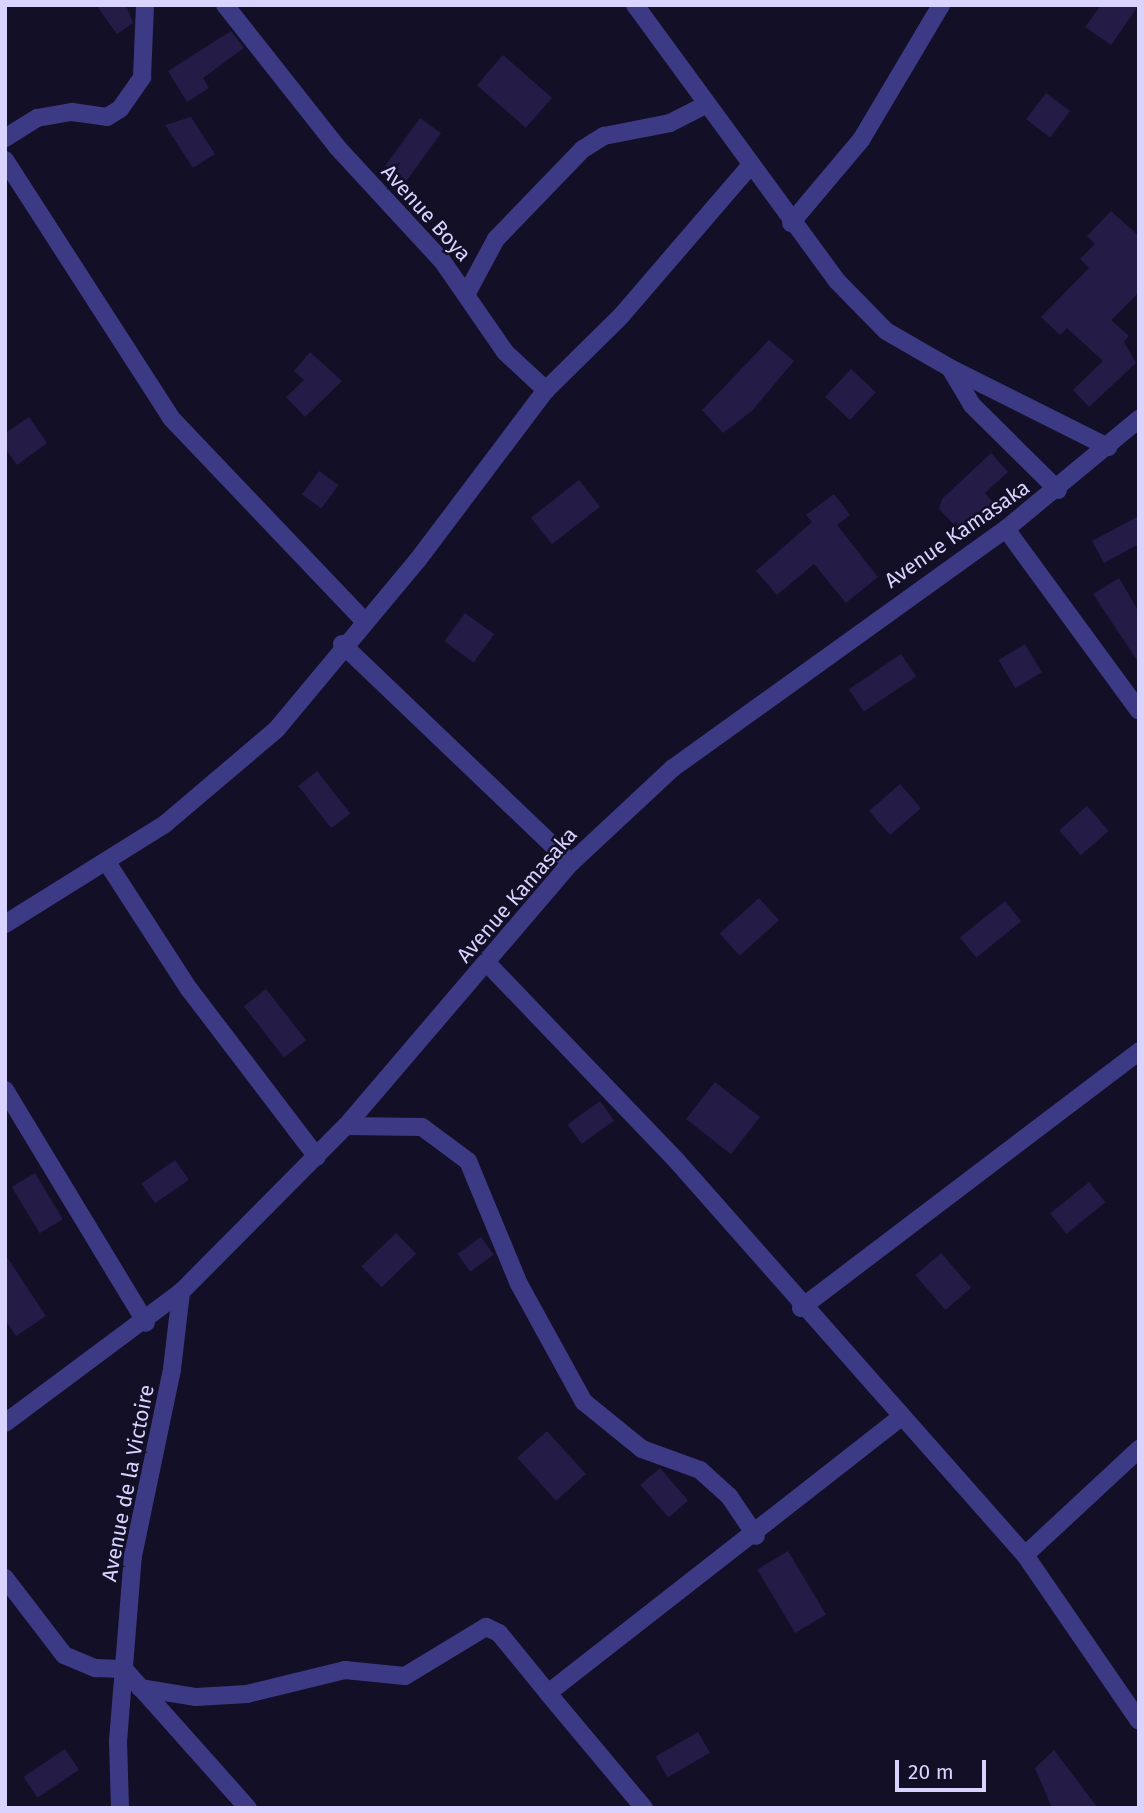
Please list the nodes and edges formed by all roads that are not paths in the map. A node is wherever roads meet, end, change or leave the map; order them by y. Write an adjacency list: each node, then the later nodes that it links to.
1 (145, 5): 6 (street)
2 (225, 5): 10 (street, Avenue Boya)
3 (635, 5): 5 (street)
4 (941, 5): 9 (street)
5 (704, 106): 8 (street); 10 (street)
6 (5, 138)
7 (5, 160): 17 (street)
8 (750, 166): 9 (street); 12 (street)
9 (791, 223): 11 (street)
10 (467, 293): 12 (street, Avenue Boya)
11 (950, 368): 14 (street); 15 (street)
12 (546, 390): 17 (street)
13 (1139, 419): 14 (street, Avenue Kamasaka)
14 (1108, 447): 15 (street, Avenue Kamasaka)
15 (1058, 490): 16 (street, Avenue Kamasaka)
16 (1006, 529): 19 (street); 20 (street, Avenue Kamasaka)
17 (364, 621): 18 (street)
18 (342, 644): 20 (street); 21 (street)
19 (1139, 711)
20 (571, 863): 23 (street, Avenue Kamasaka)
21 (108, 864): 22 (street); 27 (street)
22 (5, 923)
23 (488, 964): 26 (street, Avenue Kamasaka); 29 (street)
24 (1139, 1051): 29 (street)
25 (5, 1090): 30 (street)
26 (346, 1126): 27 (street, Avenue Kamasaka); 34 (street)
27 (317, 1157): 28 (street, Avenue Kamasaka)
28 (181, 1292): 30 (street, Avenue Kamasaka); 37 (street, Avenue de la Victoire)
29 (801, 1308): 31 (street)
30 (146, 1323): 32 (street, Avenue Kamasaka)
31 (901, 1417): 34 (street); 35 (street)
32 (5, 1423)
33 (1139, 1449): 35 (street)
34 (756, 1536): 39 (street)
35 (1025, 1555): 40 (street)
36 (5, 1578): 37 (street)
37 (124, 1669): 38 (street); 41 (street, Avenue de la Victoire)
38 (140, 1688): 39 (street); 42 (street)
39 (548, 1693): 43 (street)
40 (1139, 1721)
41 (121, 1808)
42 (248, 1808)
43 (644, 1808)

